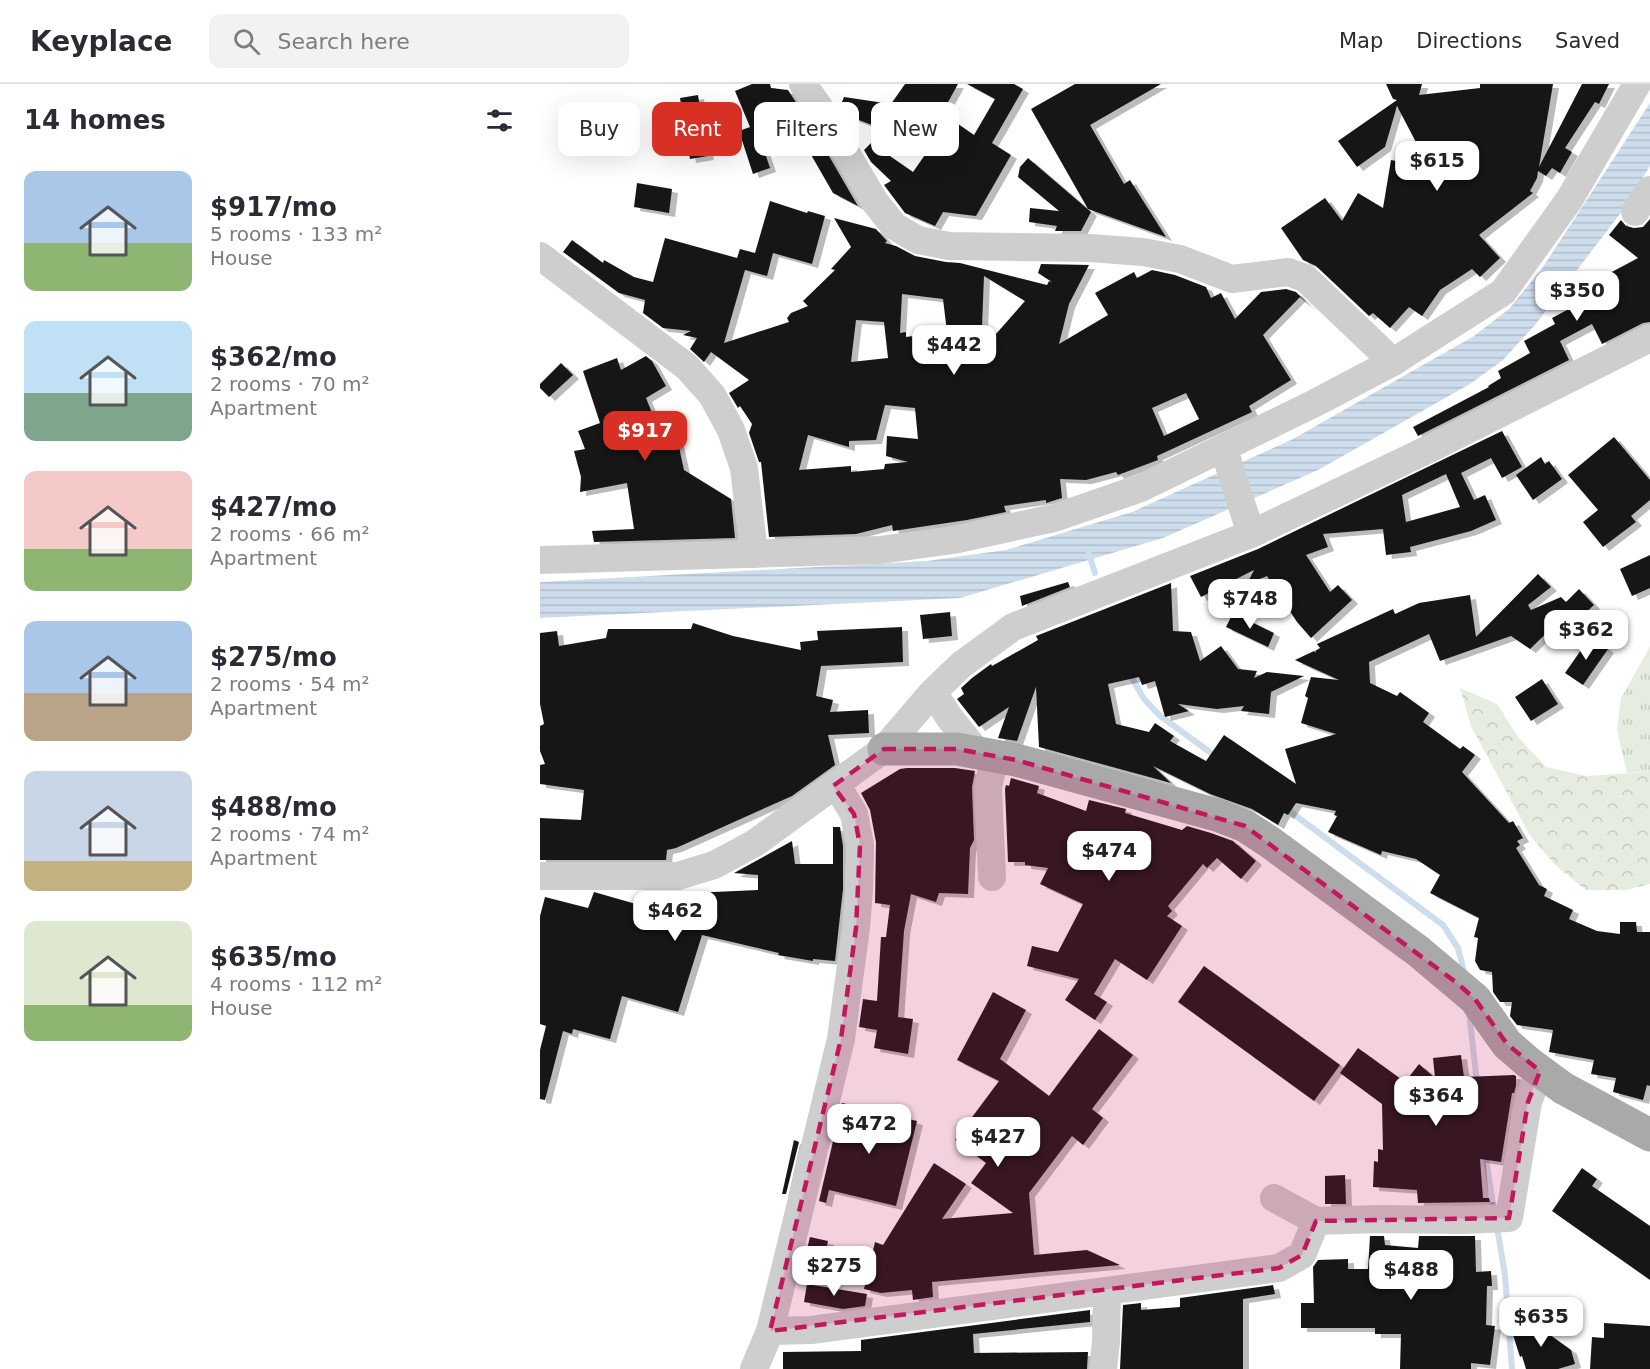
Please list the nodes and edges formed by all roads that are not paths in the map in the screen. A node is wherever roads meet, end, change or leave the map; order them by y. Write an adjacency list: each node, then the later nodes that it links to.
1 (803, 84): 5 (street)
2 (1637, 84): 5 (street)
3 (540, 256): 8 (street)
4 (1650, 338): 7 (street)
5 (1393, 362): 6 (street)
6 (1224, 455): 7 (street); 8 (street)
7 (1249, 528): 10 (street)
8 (754, 554): 9 (street)
9 (540, 560)
10 (933, 692): 11 (street); 12 (street)
11 (884, 748): 12 (main road); 13 (street)
12 (986, 755): 15 (street); 16 (main road)
13 (832, 786): 14 (street); 21 (street)
14 (540, 876)
15 (992, 877)
16 (1540, 1071): 17 (main road); 19 (street)
17 (1650, 1135)
18 (1275, 1198): 19 (street)
19 (1316, 1221): 20 (street)
20 (1107, 1292): 21 (street); 23 (street)
21 (770, 1331): 22 (street)
22 (754, 1369)
23 (1103, 1369)

